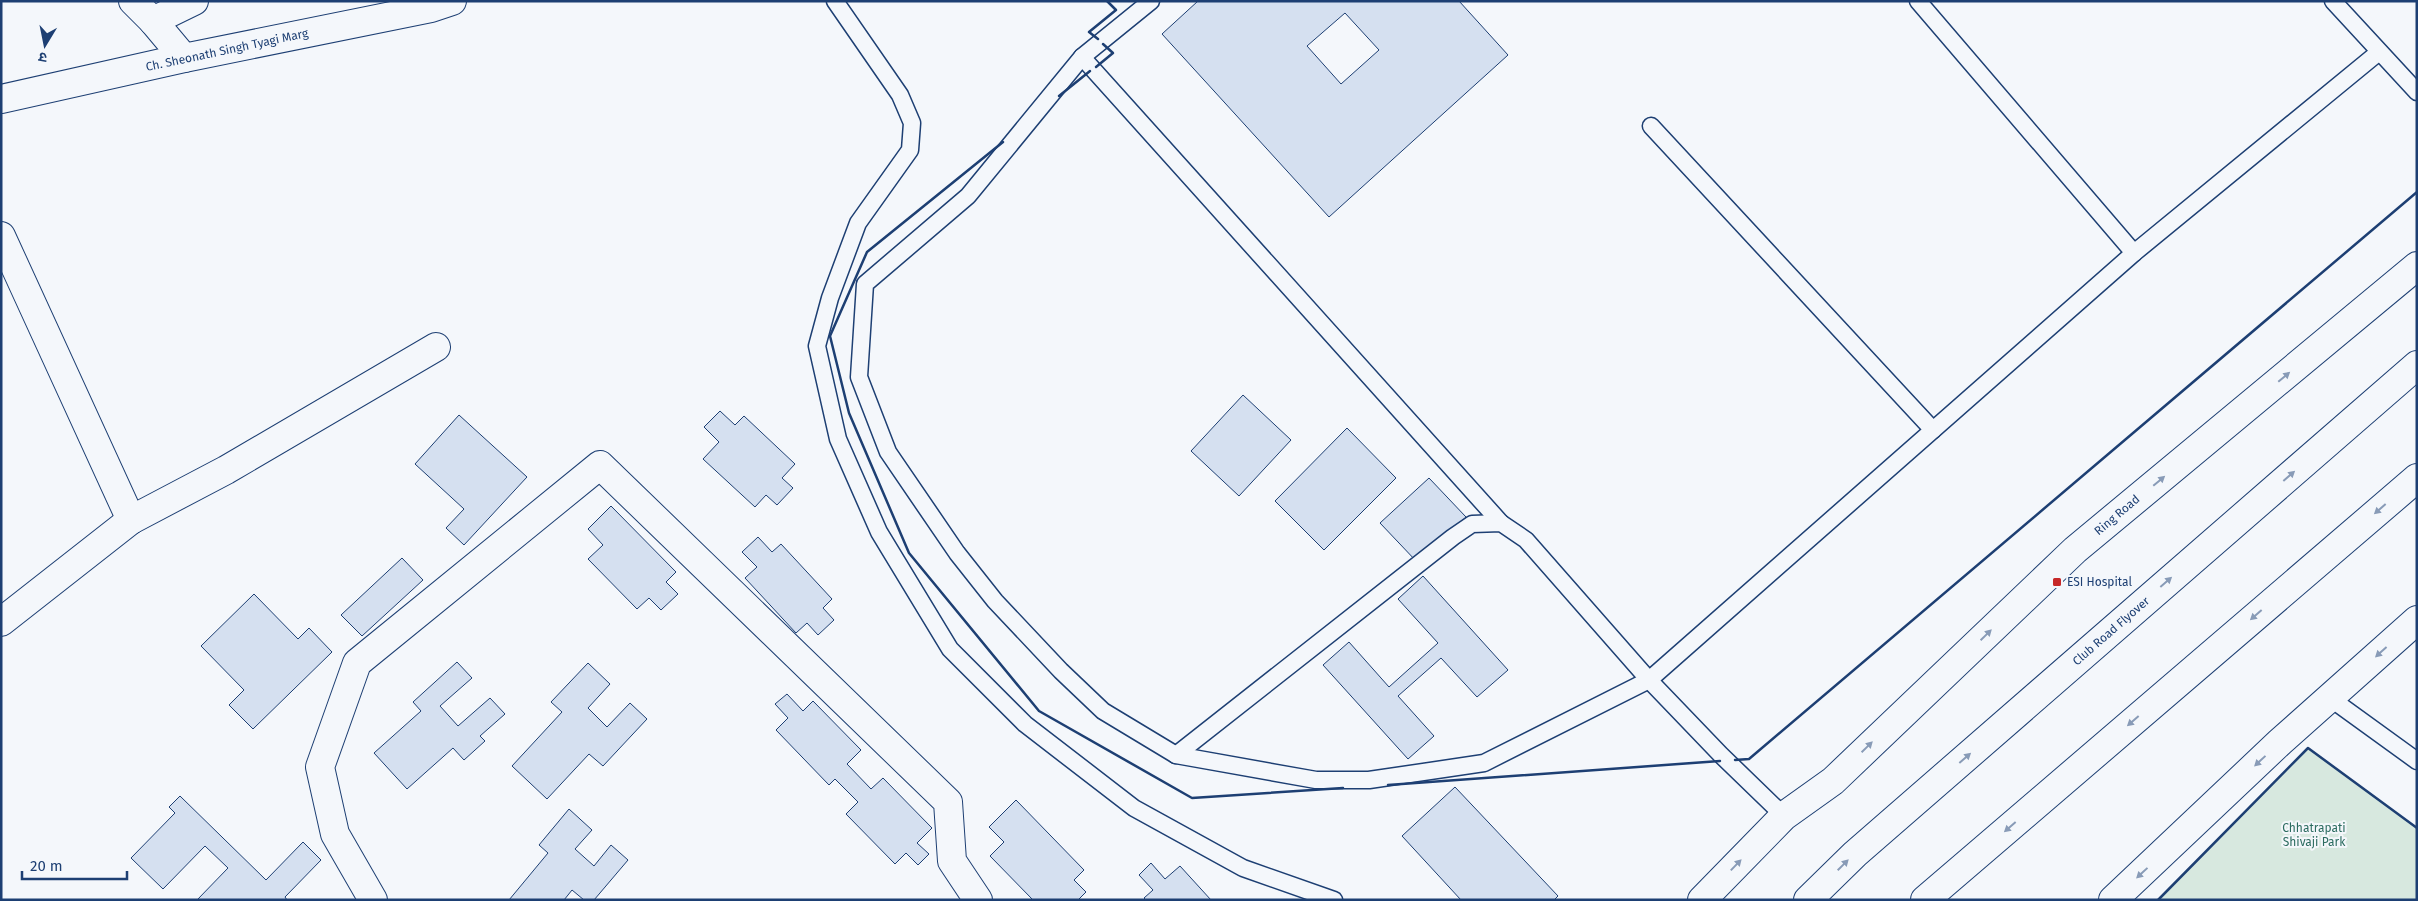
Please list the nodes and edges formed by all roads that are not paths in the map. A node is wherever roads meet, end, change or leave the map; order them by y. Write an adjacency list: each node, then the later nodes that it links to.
1 (133, 1): 8 (main road)
2 (194, 1): 8 (main road)
3 (452, 1): 11 (main road, Ch. Sheonath Singh Tyagi Marg)
4 (835, 1): 33 (lane)
5 (1152, 1): 10 (lane)
6 (1918, 1): 16 (lane)
7 (2333, 1): 9 (lane)
8 (153, 21): 11 (main road)
9 (2379, 52): 12 (lane); 16 (lane)
10 (1082, 57): 23 (lane); 28 (lane)
11 (184, 58): 13 (main road, Ch. Sheonath Singh Tyagi Marg)
12 (2417, 92)
13 (1, 99)
14 (1651, 126): 20 (lane)
15 (1, 236): 22 (main road)
16 (2134, 254): 20 (lane)
17 (2417, 266): 30 (main road, Ring Road, one-way to 17)
18 (436, 348): 22 (main road)
19 (2417, 365): 35 (main road, Club Road Flyover, one-way to 19)
20 (1933, 430): 26 (lane)
21 (2417, 478): 36 (main road, one-way to 36)
22 (130, 520): 25 (main road)
23 (1501, 523): 26 (lane); 28 (lane)
24 (2417, 620): 27 (main road, one-way to 27)
25 (1, 622)
26 (1649, 680): 28 (lane); 30 (lane)
27 (2330, 698): 29 (lane); 37 (main road, one-way to 37)
28 (1176, 755)
29 (2417, 761)
30 (1784, 816): 34 (main road, Ring Road, one-way to 30)
31 (373, 900): 32 (main road)
32 (978, 900)
33 (1334, 900)
34 (1702, 900)
35 (1808, 900)
36 (1925, 900)
37 (2113, 900)

